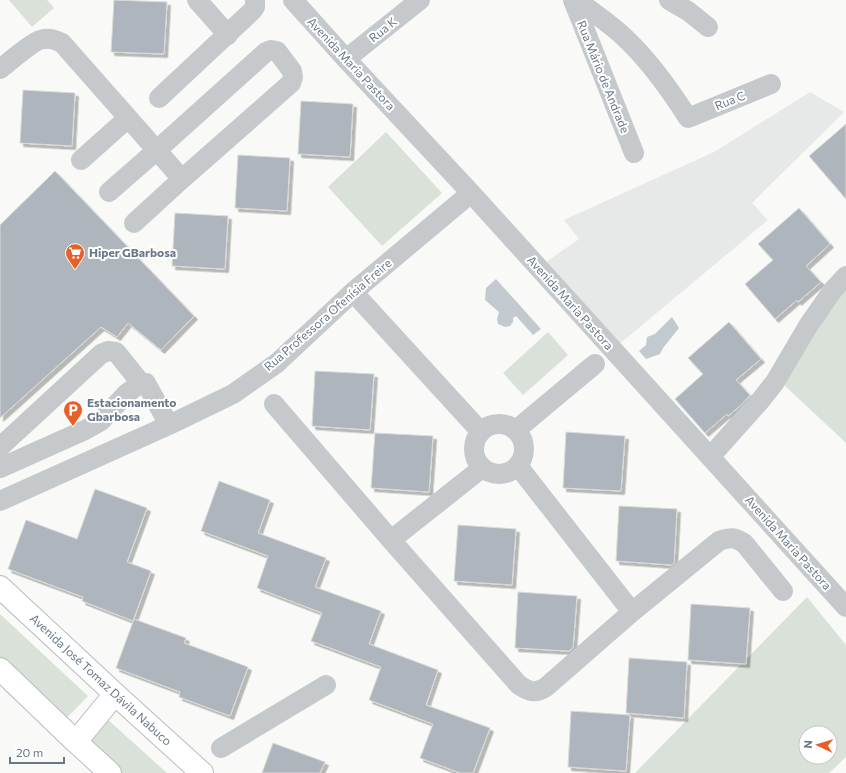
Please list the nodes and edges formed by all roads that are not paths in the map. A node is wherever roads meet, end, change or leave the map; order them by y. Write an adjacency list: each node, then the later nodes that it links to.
1 (197, 0): 9 (street)
2 (254, 0): 9 (street)
3 (293, 0): 10 (street, Avenida Maria Pastora)
4 (420, 0): 10 (street, Rua K)
5 (573, 0): 16 (street, Rua Mário de Andrade)
6 (577, 0): 12 (street, Rua C)
7 (669, 0): 8 (street)
8 (708, 27)
9 (228, 35): 13 (street)
10 (346, 59): 20 (street, Avenida Maria Pastora)
11 (0, 69): 14 (street)
12 (771, 84)
13 (159, 98)
14 (128, 118): 15 (street); 17 (street)
15 (157, 150): 18 (street); 18 (street); 19 (street)
16 (634, 153)
17 (81, 160)
18 (182, 179): 21 (street)
19 (109, 192)
20 (471, 193): 23 (street, Rua Professora Ofenísia Freire); 31 (street, Avenida Maria Pastora)
21 (134, 223)
22 (846, 276): 31 (street)
23 (353, 292): 27 (street, Rua Professora Ofenísia Freire); 29 (street)
24 (595, 364): 28 (street)
25 (141, 383): 27 (street); 30 (street); 33 (street)
26 (274, 404): 36 (street)
27 (169, 425): 35 (street, Rua Professora Ofenísia Freire)
28 (516, 430): 29 (street); 32 (street)
29 (481, 432): 34 (street)
30 (0, 447)
31 (710, 457): 39 (street, Avenida Maria Pastora)
32 (518, 466): 34 (street); 40 (street)
33 (0, 468)
34 (482, 468): 36 (street)
35 (0, 501)
36 (391, 540): 40 (street)
37 (0, 587): 43 (main road, Avenida José Tomaz Dávila Nabuco)
38 (784, 591): 40 (street)
39 (846, 607)
40 (632, 612)
41 (0, 669): 44 (main road)
42 (326, 685): 45 (street)
43 (115, 694): 44 (main road); 47 (main road, Avenida José Tomaz Dávila Nabuco)
44 (75, 741): 46 (main road)
45 (221, 748)
46 (110, 773)
47 (202, 773)

